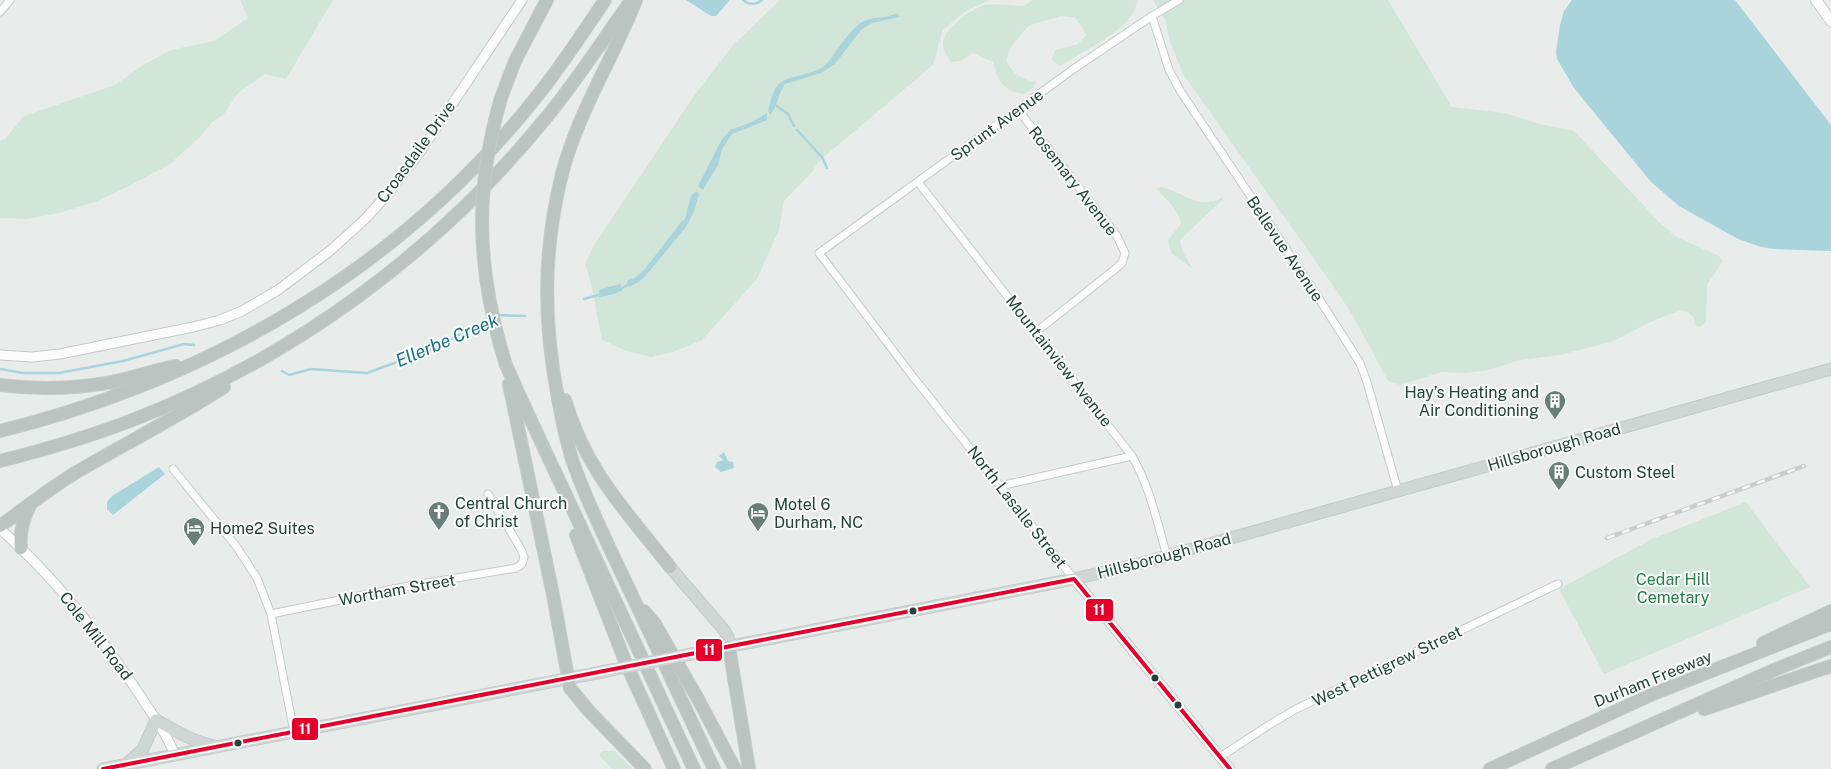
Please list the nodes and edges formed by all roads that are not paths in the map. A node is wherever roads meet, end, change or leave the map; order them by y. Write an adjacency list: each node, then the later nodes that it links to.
1 (10, 0): 9 (street)
2 (522, 0): 17 (street, Croasdaile Drive)
3 (547, 0): 19 (highway, bridge)
4 (605, 0): 18 (highway)
5 (632, 0): 16 (highway)
6 (636, 0): 21 (highway)
7 (1179, 0): 10 (street, Sprunt Avenue)
8 (1818, 1): 11 (main road)
9 (0, 12)
10 (1152, 16): 12 (street, Sprunt Avenue); 29 (street, Bellevue Avenue)
11 (1831, 21)
12 (1018, 110): 13 (street, Sprunt Avenue); 15 (street, Rosemary Avenue)
13 (918, 182): 14 (street, Sprunt Avenue); 15 (street, Mountainview Avenue)
14 (819, 253): 28 (street, North Lasalle Street)
15 (1036, 332): 24 (street, Mountainview Avenue)
16 (273, 352): 26 (highway); 31 (highway)
17 (0, 355)
18 (203, 360): 22 (highway); 23 (highway)
19 (506, 365): 25 (highway); 45 (highway)
20 (1831, 369): 29 (main road, Hillsborough Road)
21 (553, 372): 35 (highway); 38 (highway)
22 (0, 385)
23 (0, 431)
24 (1132, 456): 28 (street); 34 (street, Mountainview Avenue)
25 (548, 458): 56 (highway); 57 (highway)
26 (0, 462)
27 (173, 469): 40 (street)
28 (1000, 486): 36 (street, North Lasalle Street)
29 (1398, 491): 34 (main road, Hillsborough Road)
30 (488, 494): 40 (street, Wortham Street)
31 (31, 504): 32 (highway); 33 (highway)
32 (0, 528): 33 (street, Cole Mill Road)
33 (21, 548): 48 (street, Cole Mill Road)
34 (1167, 556): 36 (main road, Hillsborough Road)
35 (670, 567): 42 (main road)
36 (1074, 579): 42 (main road, Hillsborough Road); 52 (street, North Lasalle Street)
37 (1558, 584): 52 (street, West Pettigrew Street)
38 (633, 596): 58 (highway); 59 (highway)
39 (1831, 611): 46 (highway)
40 (271, 614): 49 (street)
41 (1831, 624): 46 (highway, Durham Freeway)
42 (729, 646): 45 (main road, Hillsborough Road, bridge); 60 (highway)
43 (1831, 647): 47 (highway)
44 (1831, 666): 47 (highway)
45 (568, 678): 49 (main road, Hillsborough Road); 55 (highway)
46 (1653, 694): 62 (highway, Durham Freeway)
47 (1674, 714): 63 (highway)
48 (156, 720): 50 (main road); 51 (street, Cole Mill Road); 53 (main road)
49 (294, 732): 50 (main road, Hillsborough Road)
50 (217, 747): 51 (main road, Hillsborough Road)
51 (174, 756): 53 (main road, Hillsborough Road)
52 (1220, 757): 61 (street, North Lasalle Street)
53 (125, 766): 54 (main road, Hillsborough Road)
54 (103, 769)
55 (645, 769)
56 (674, 769)
57 (694, 769)
58 (714, 769)
59 (735, 769)
60 (749, 769)
61 (1230, 769)
62 (1490, 769)
63 (1552, 769)

